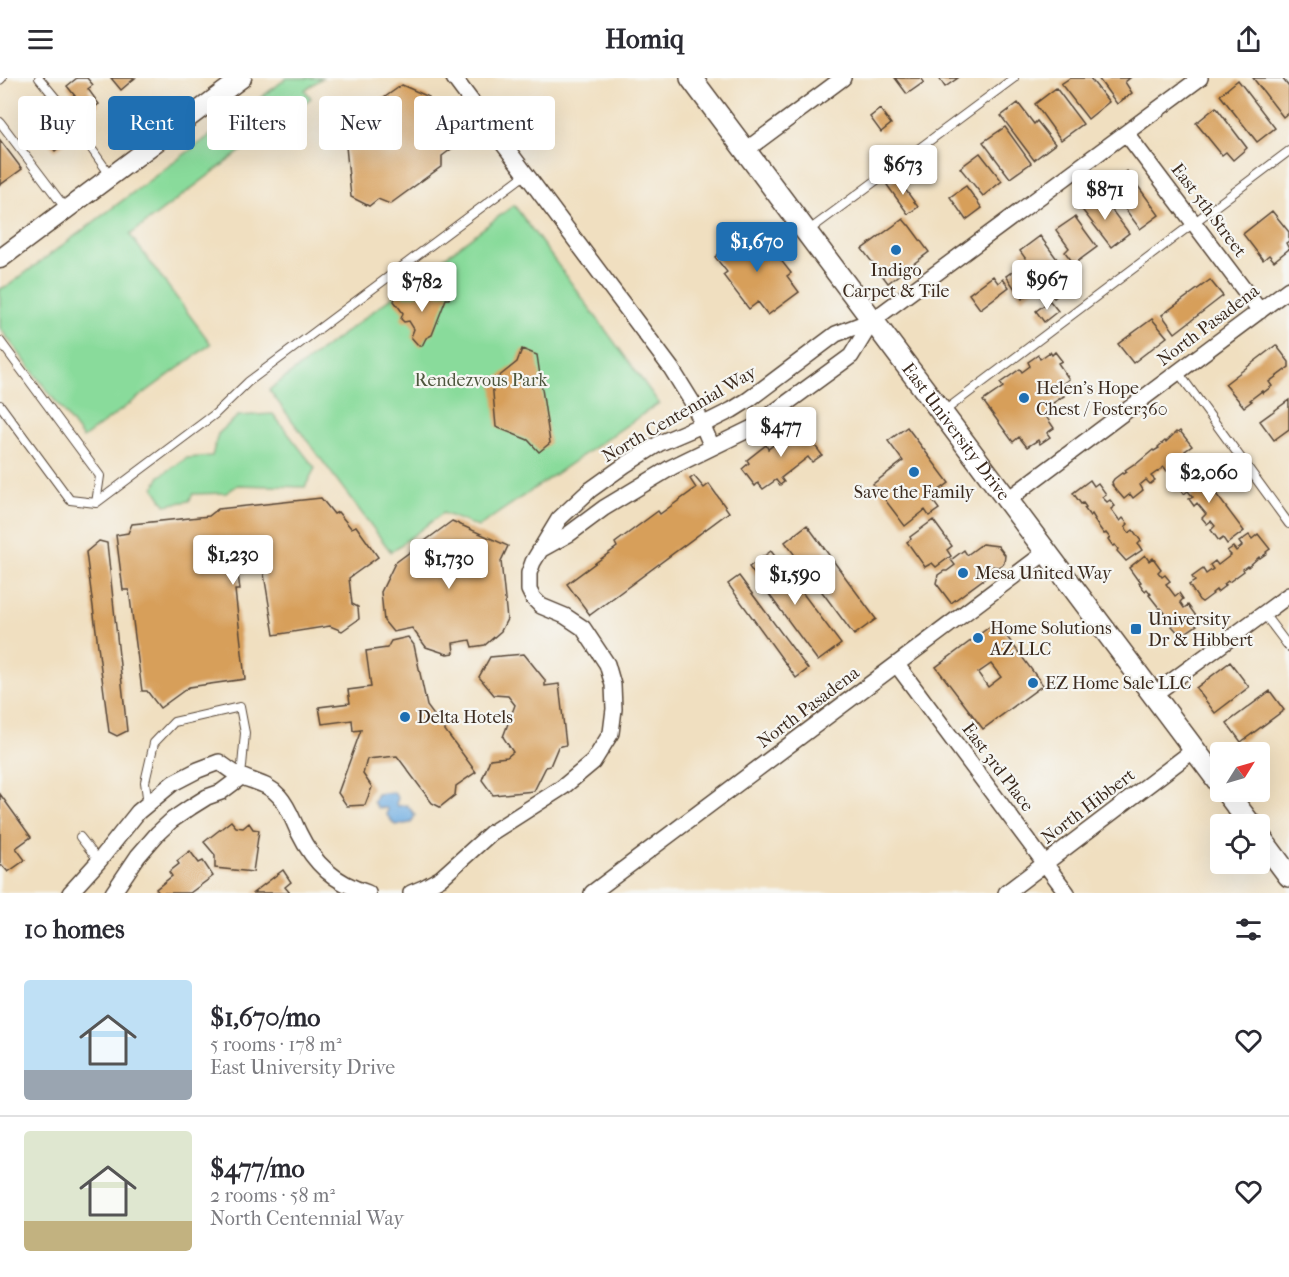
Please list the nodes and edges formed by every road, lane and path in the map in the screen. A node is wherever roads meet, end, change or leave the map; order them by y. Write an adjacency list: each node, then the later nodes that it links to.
1 (39, 78): 13 (lane)
2 (242, 78): 13 (street)
3 (454, 78): 12 (street)
4 (691, 78): 10 (main road, East University Drive)
5 (843, 78): 10 (street)
6 (1014, 78): 16 (lane)
7 (1200, 78): 9 (street)
8 (0, 122): 14 (lane)
9 (1126, 133): 15 (street, East 5th Street); 20 (street)
10 (746, 150): 16 (main road, East University Drive)
11 (1289, 151): 15 (lane)
12 (526, 174): 25 (street); 28 (lane)
13 (111, 176): 14 (street)
14 (66, 209): 17 (street)
15 (1194, 223): 19 (street, East 5th Street); 24 (lane)
16 (807, 232): 20 (main road, East University Drive)
17 (0, 259)
18 (1289, 289): 19 (street, North Pasadena)
19 (1260, 311): 22 (street, North Pasadena)
20 (873, 320): 24 (main road, East University Drive); 25 (street, North Centennial Way); 26 (street)
21 (0, 341): 28 (lane)
22 (1178, 372): 27 (street, North Pasadena); 29 (lane)
23 (0, 405): 28 (lane)
24 (942, 412): 27 (main road, East University Drive)
25 (702, 425): 26 (street); 30 (street, North Centennial Way)
26 (712, 447): 30 (street)
27 (1007, 500): 31 (main road, East University Drive)
28 (96, 503)
29 (1289, 524)
30 (540, 550): 51 (street, North Centennial Way)
31 (1046, 552): 35 (street, North Pasadena); 36 (main road, East University Drive)
32 (1289, 595): 33 (street)
33 (1264, 614): 34 (lane); 36 (street)
34 (1289, 647)
35 (897, 665): 46 (street, East 3rd Place); 52 (street, North Pasadena)
36 (1153, 695): 37 (main road, East University Drive)
37 (1194, 750): 38 (main road, East University Drive); 46 (street, North Hibbert)
38 (1210, 771)
39 (241, 777): 41 (street); 41 (lane); 49 (street); 50 (street)
40 (1234, 802): 42 (main road)
41 (148, 804): 45 (street)
42 (1243, 814)
43 (80, 837): 45 (lane)
44 (1270, 850): 47 (main road)
45 (99, 861): 48 (street)
46 (1046, 863): 53 (street, North Hibbert); 54 (street, East 3rd Place)
47 (1289, 876)
48 (70, 893)
49 (113, 893)
50 (368, 893)
51 (411, 893)
52 (592, 893)
53 (1006, 893)
54 (1067, 893)

